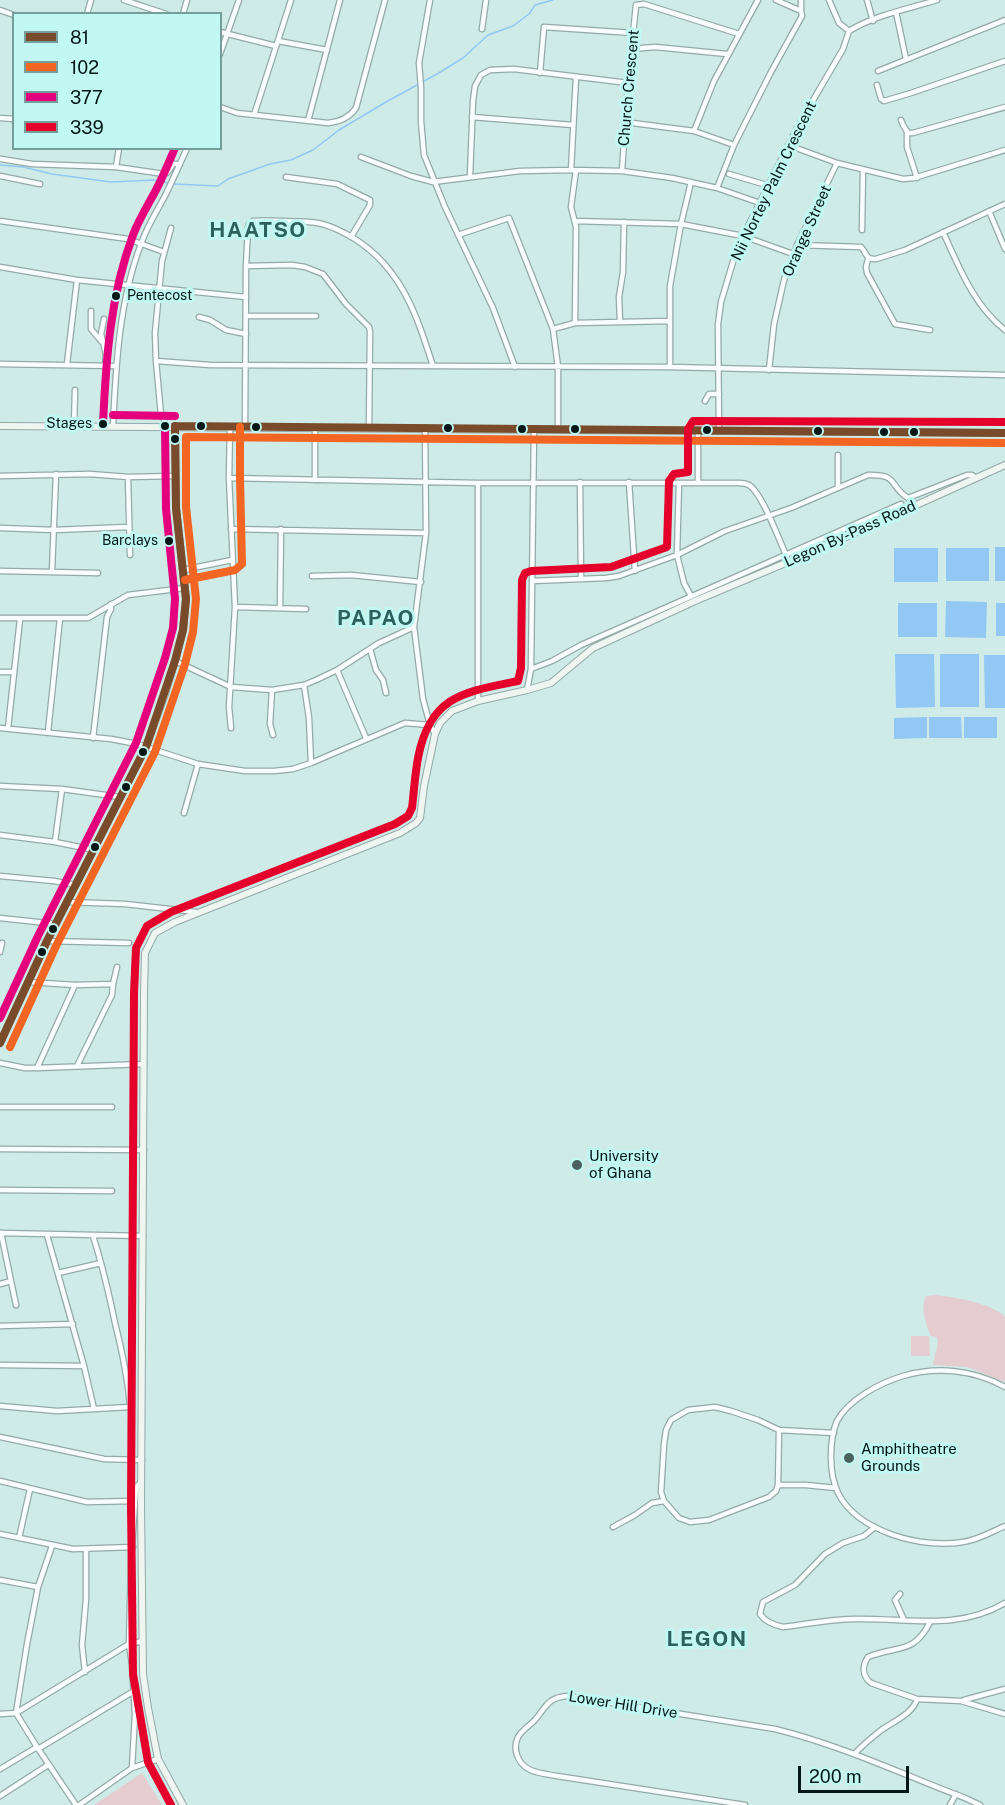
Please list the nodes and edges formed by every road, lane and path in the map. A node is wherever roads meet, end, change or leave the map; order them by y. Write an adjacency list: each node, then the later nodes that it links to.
1 (124, 0): 15 (street)
2 (239, 0): 23 (street)
3 (291, 0): 25 (street)
4 (340, 0): 28 (street)
5 (385, 0): 42 (street)
6 (430, 0): 65 (street)
7 (486, 0): 19 (street)
8 (758, 0): 24 (street)
9 (776, 0): 14 (street)
10 (801, 0): 14 (street)
11 (829, 0): 20 (street)
12 (867, 0): 18 (street)
13 (937, 0): 16 (street)
14 (801, 10): 47 (street)
15 (160, 12)
16 (896, 12): 18 (street); 30 (street)
17 (1005, 20): 30 (street)
18 (873, 21): 20 (street)
19 (482, 28)
20 (849, 31): 48 (street, Nii Nortey Palm Crescent)
21 (222, 32): 23 (street)
22 (633, 33): 24 (street, Church Crescent); 27 (street, Church Crescent); 33 (street)
23 (228, 34): 25 (street); 26 (street)
24 (739, 34): 29 (street)
25 (277, 43): 28 (street); 39 (street)
26 (222, 49)
27 (631, 49): 29 (street); 35 (street, Church Crescent)
28 (327, 50): 42 (street)
29 (727, 54): 45 (street)
30 (906, 59): 32 (street)
31 (1005, 61): 36 (street)
32 (878, 71)
33 (540, 73): 34 (street); 40 (street)
34 (576, 77): 35 (street); 44 (street)
35 (628, 83): 43 (street, Church Crescent)
36 (877, 85)
37 (1005, 107): 46 (street)
38 (222, 108): 39 (street)
39 (254, 115): 42 (street)
40 (472, 117): 44 (street); 62 (street)
41 (901, 120): 46 (street)
42 (308, 121)
43 (625, 122): 45 (street); 59 (street, Church Crescent)
44 (573, 125): 57 (street)
45 (694, 131): 47 (street)
46 (906, 131): 64 (street)
47 (734, 145): 68 (street)
48 (788, 146): 54 (street); 69 (street, Nii Nortey Palm Crescent)
49 (119, 150): 56 (street)
50 (186, 150): 55 (street)
51 (1005, 150): 64 (street)
52 (361, 157): 65 (street)
53 (1, 159): 56 (street)
54 (837, 163): 58 (street); 84 (street, Orange Street)
55 (180, 164): 56 (street); 83 (street)
56 (116, 167)
57 (573, 170): 59 (street); 62 (street); 74 (street)
58 (863, 170): 64 (street); 78 (street)
59 (622, 171): 66 (street)
60 (729, 174): 69 (street)
61 (0, 176): 67 (street)
62 (470, 176): 65 (street)
63 (286, 177): 82 (street)
64 (916, 178)
65 (433, 182): 80 (street)
66 (691, 182): 68 (street); 76 (street)
67 (40, 184)
68 (717, 188): 70 (street)
69 (767, 189): 70 (street, Nii Nortey Palm Crescent)
70 (760, 203): 81 (street, Nii Nortey Palm Crescent)
71 (1005, 204): 72 (street)
72 (989, 211): 79 (street); 85 (street)
73 (0, 221): 83 (street)
74 (575, 221): 75 (street); 102 (street)
75 (624, 222): 76 (street); 101 (street)
76 (681, 224): 81 (street); 100 (street)
77 (171, 228): 86 (street)
78 (862, 230)
79 (943, 232): 88 (street); 105 (street)
80 (458, 235): 103 (street); 116 (street)
81 (743, 236): 87 (street); 119 (street, Nii Nortey Palm Crescent)
82 (351, 237): 89 (street); 114 (street)
83 (141, 243): 86 (street); 92 (street)
84 (797, 245): 87 (street, Orange Street); 88 (street)
85 (1005, 249)
86 (164, 252): 93 (street)
87 (793, 254): 120 (street, Orange Street)
88 (868, 259): 104 (street)
89 (246, 266): 94 (street); 115 (street)
90 (0, 267): 91 (street)
91 (77, 280): 92 (street); 110 (street)
92 (128, 285): 93 (street); 113 (street)
93 (160, 289): 94 (street); 108 (street)
94 (246, 297): 96 (street)
95 (91, 311): 107 (street)
96 (246, 316): 97 (street); 106 (street)
97 (316, 316)
98 (198, 317): 106 (street)
99 (104, 319): 107 (street)
100 (670, 321): 101 (street); 118 (street)
101 (620, 322): 102 (street)
102 (574, 323): 103 (street)
103 (554, 329): 117 (street)
104 (930, 330)
105 (1005, 330)
106 (246, 334): 111 (street)
107 (102, 342): 112 (street)
108 (156, 361): 111 (street); 128 (street)
109 (0, 364): 110 (street)
110 (67, 364): 112 (street)
111 (246, 364): 115 (street); 131 (street)
112 (105, 365): 113 (street)
113 (115, 366): 125 (street)
114 (433, 366): 115 (street); 116 (street)
115 (369, 367): 133 (street)
116 (515, 367): 117 (street)
117 (558, 367): 118 (street); 136 (street)
118 (670, 367): 119 (street)
119 (719, 368): 120 (street); 123 (street, Nii Nortey Palm Crescent)
120 (769, 370): 121 (street)
121 (1005, 375)
122 (75, 390): 127 (street)
123 (719, 394): 124 (street); 138 (street, Nii Nortey Palm Crescent)
124 (705, 401)
125 (113, 425): 127 (street); 128 (street)
126 (0, 426): 127 (street)
127 (74, 426)
128 (165, 426): 129 (street)
129 (175, 426): 130 (street); 144 (street)
130 (230, 427): 131 (street); 146 (street)
131 (245, 427): 132 (street)
132 (315, 428): 133 (street); 148 (street)
133 (369, 428): 134 (street)
134 (425, 428): 135 (street); 149 (street)
135 (534, 429): 136 (street); 150 (street)
136 (558, 429): 137 (street)
137 (698, 430): 138 (street); 153 (street)
138 (719, 430): 139 (street)
139 (1005, 433)
140 (838, 455): 156 (street)
141 (1005, 465): 147 (street, Legon By-Pass Road)
142 (56, 474): 143 (street); 145 (street); 163 (street)
143 (0, 476)
144 (175, 476): 145 (street); 170 (street)
145 (128, 477): 159 (street)
146 (229, 478): 148 (street); 161 (street)
147 (976, 478): 156 (street); 169 (street, Legon By-Pass Road)
148 (315, 480): 149 (street)
149 (426, 482): 154 (street); 164 (street)
150 (532, 482): 151 (street); 154 (street); 177 (street)
151 (580, 482): 152 (street); 176 (street)
152 (629, 482): 155 (street); 173 (street)
153 (698, 482): 155 (street); 158 (street)
154 (478, 483): 202 (street)
155 (679, 483): 167 (street)
156 (837, 488): 158 (street)
157 (901, 504): 165 (street)
158 (769, 516): 165 (street); 167 (street)
159 (129, 527): 163 (street); 166 (street)
160 (0, 528): 163 (street)
161 (231, 529): 162 (street); 168 (street)
162 (281, 529): 164 (street); 183 (street)
163 (54, 530): 172 (street)
164 (426, 533): 178 (street)
165 (785, 554): 169 (street); 180 (street)
166 (130, 555)
167 (677, 555): 173 (street); 180 (street)
168 (232, 560): 170 (street); 182 (street)
169 (789, 562): 180 (street, Legon By-Pass Road)
170 (183, 570): 179 (street)
171 (0, 571): 172 (street)
172 (52, 571): 174 (street)
173 (635, 571): 176 (street)
174 (98, 573)
175 (312, 576): 178 (street)
176 (582, 579): 177 (street)
177 (532, 581): 193 (street)
178 (421, 582): 190 (street)
179 (185, 588): 181 (street); 192 (street)
180 (693, 599): 193 (street); 200 (street, Legon By-Pass Road)
181 (111, 604): 185 (street); 186 (street)
182 (235, 607): 183 (street); 198 (street)
183 (280, 608): 184 (street)
184 (306, 609)
185 (99, 612): 186 (street); 189 (street)
186 (107, 616): 210 (street)
187 (0, 618): 188 (street)
188 (20, 618): 189 (street); 196 (street)
189 (60, 618): 207 (street)
190 (414, 627): 191 (street); 203 (street)
191 (370, 649): 194 (street); 201 (street)
192 (175, 661): 198 (street); 212 (street)
193 (531, 669): 200 (street)
194 (337, 670): 197 (street); 211 (street)
195 (0, 672): 196 (street)
196 (14, 672): 205 (street)
197 (304, 685): 199 (street); 213 (street)
198 (231, 687): 199 (street); 206 (street)
199 (272, 690): 209 (street)
200 (527, 690): 202 (street, Legon By-Pass Road)
201 (386, 693)
202 (478, 701): 208 (street, Legon By-Pass Road)
203 (430, 725): 208 (street); 211 (street)
204 (0, 728): 205 (street)
205 (8, 728): 207 (street)
206 (231, 728)
207 (48, 732): 210 (street)
208 (435, 734): 225 (street)
209 (273, 735)
210 (93, 738): 212 (street)
211 (366, 738): 213 (street)
212 (146, 747): 214 (street); 217 (street)
213 (312, 763): 214 (street)
214 (198, 764): 218 (street)
215 (0, 786): 216 (street)
216 (62, 789): 217 (street); 220 (street)
217 (120, 797): 221 (street)
218 (184, 813)
219 (0, 835): 220 (street)
220 (55, 842): 221 (street)
221 (94, 850): 223 (street)
222 (0, 876): 223 (street)
223 (76, 885): 224 (street)
224 (67, 902): 225 (street); 227 (street)
225 (202, 913): 238 (street)
226 (0, 918): 227 (street)
227 (56, 924): 228 (street)
228 (47, 941): 230 (street); 233 (street)
229 (2, 943): 231 (street)
230 (129, 943)
231 (0, 952)
232 (117, 967): 234 (street)
233 (28, 982): 235 (street); 236 (street)
234 (113, 984): 235 (street); 239 (street)
235 (75, 985): 240 (street)
236 (0, 1041)
237 (0, 1063): 240 (street)
238 (144, 1064): 239 (street); 244 (street)
239 (77, 1066): 240 (street)
240 (37, 1068)
241 (0, 1107): 242 (street)
242 (112, 1107)
243 (0, 1149): 244 (street)
244 (144, 1150): 250 (street)
245 (0, 1190): 246 (street)
246 (112, 1191)
247 (1, 1233): 248 (street); 253 (street)
248 (47, 1235): 249 (street); 252 (street)
249 (93, 1236): 250 (street); 251 (street)
250 (143, 1236): 261 (street)
251 (101, 1263): 252 (street); 263 (street)
252 (58, 1273): 256 (street)
253 (11, 1281): 254 (street); 255 (street)
254 (0, 1284)
255 (16, 1305)
256 (73, 1324): 257 (street); 259 (street)
257 (0, 1326)
258 (0, 1365): 259 (street)
259 (84, 1366): 264 (street)
260 (1005, 1387): 266 (street)
261 (141, 1405): 263 (street); 268 (street)
262 (0, 1406): 264 (street)
263 (130, 1407): 264 (street)
264 (94, 1409)
265 (779, 1430): 266 (street); 271 (street); 275 (street)
266 (834, 1433): 272 (street)
267 (0, 1437): 268 (street)
268 (142, 1460): 270 (street)
269 (0, 1481): 273 (street)
270 (141, 1482): 274 (street); 290 (street)
271 (778, 1485): 272 (street); 275 (street)
272 (836, 1488): 278 (street)
273 (30, 1489): 274 (street); 280 (street)
274 (134, 1501): 282 (street)
275 (664, 1501): 277 (street)
276 (1005, 1526): 278 (street)
277 (613, 1527)
278 (875, 1527): 288 (street)
279 (0, 1534): 280 (street)
280 (19, 1538): 281 (street)
281 (52, 1545): 283 (street); 285 (street)
282 (133, 1547): 283 (street); 291 (street)
283 (86, 1549): 292 (street)
284 (0, 1580): 285 (street)
285 (38, 1587): 297 (street)
286 (900, 1594): 288 (street)
287 (1005, 1603): 289 (street)
288 (904, 1620): 289 (street)
289 (930, 1622): 295 (street)
290 (143, 1641): 291 (street); 302 (street)
291 (129, 1644): 292 (street); 294 (street)
292 (85, 1672): 297 (street)
293 (1005, 1689): 296 (street)
294 (134, 1691): 300 (street); 304 (street)
295 (917, 1699): 296 (street); 301 (street)
296 (961, 1701): 299 (street)
297 (16, 1713): 298 (street); 300 (street)
298 (0, 1714)
299 (1005, 1714)
300 (37, 1748): 303 (street); 305 (street)
301 (854, 1754): 306 (street, Lower Hill Drive); 310 (street, Lower Hill Drive)
302 (158, 1759): 304 (street); 309 (street)
303 (48, 1765): 307 (street); 308 (street)
304 (132, 1768): 308 (street)
305 (0, 1769)
306 (956, 1794): 311 (street); 312 (street, Lower Hill Drive)
307 (0, 1796)
308 (77, 1805)
309 (183, 1805)
310 (745, 1805)
311 (950, 1805)
312 (980, 1805)

